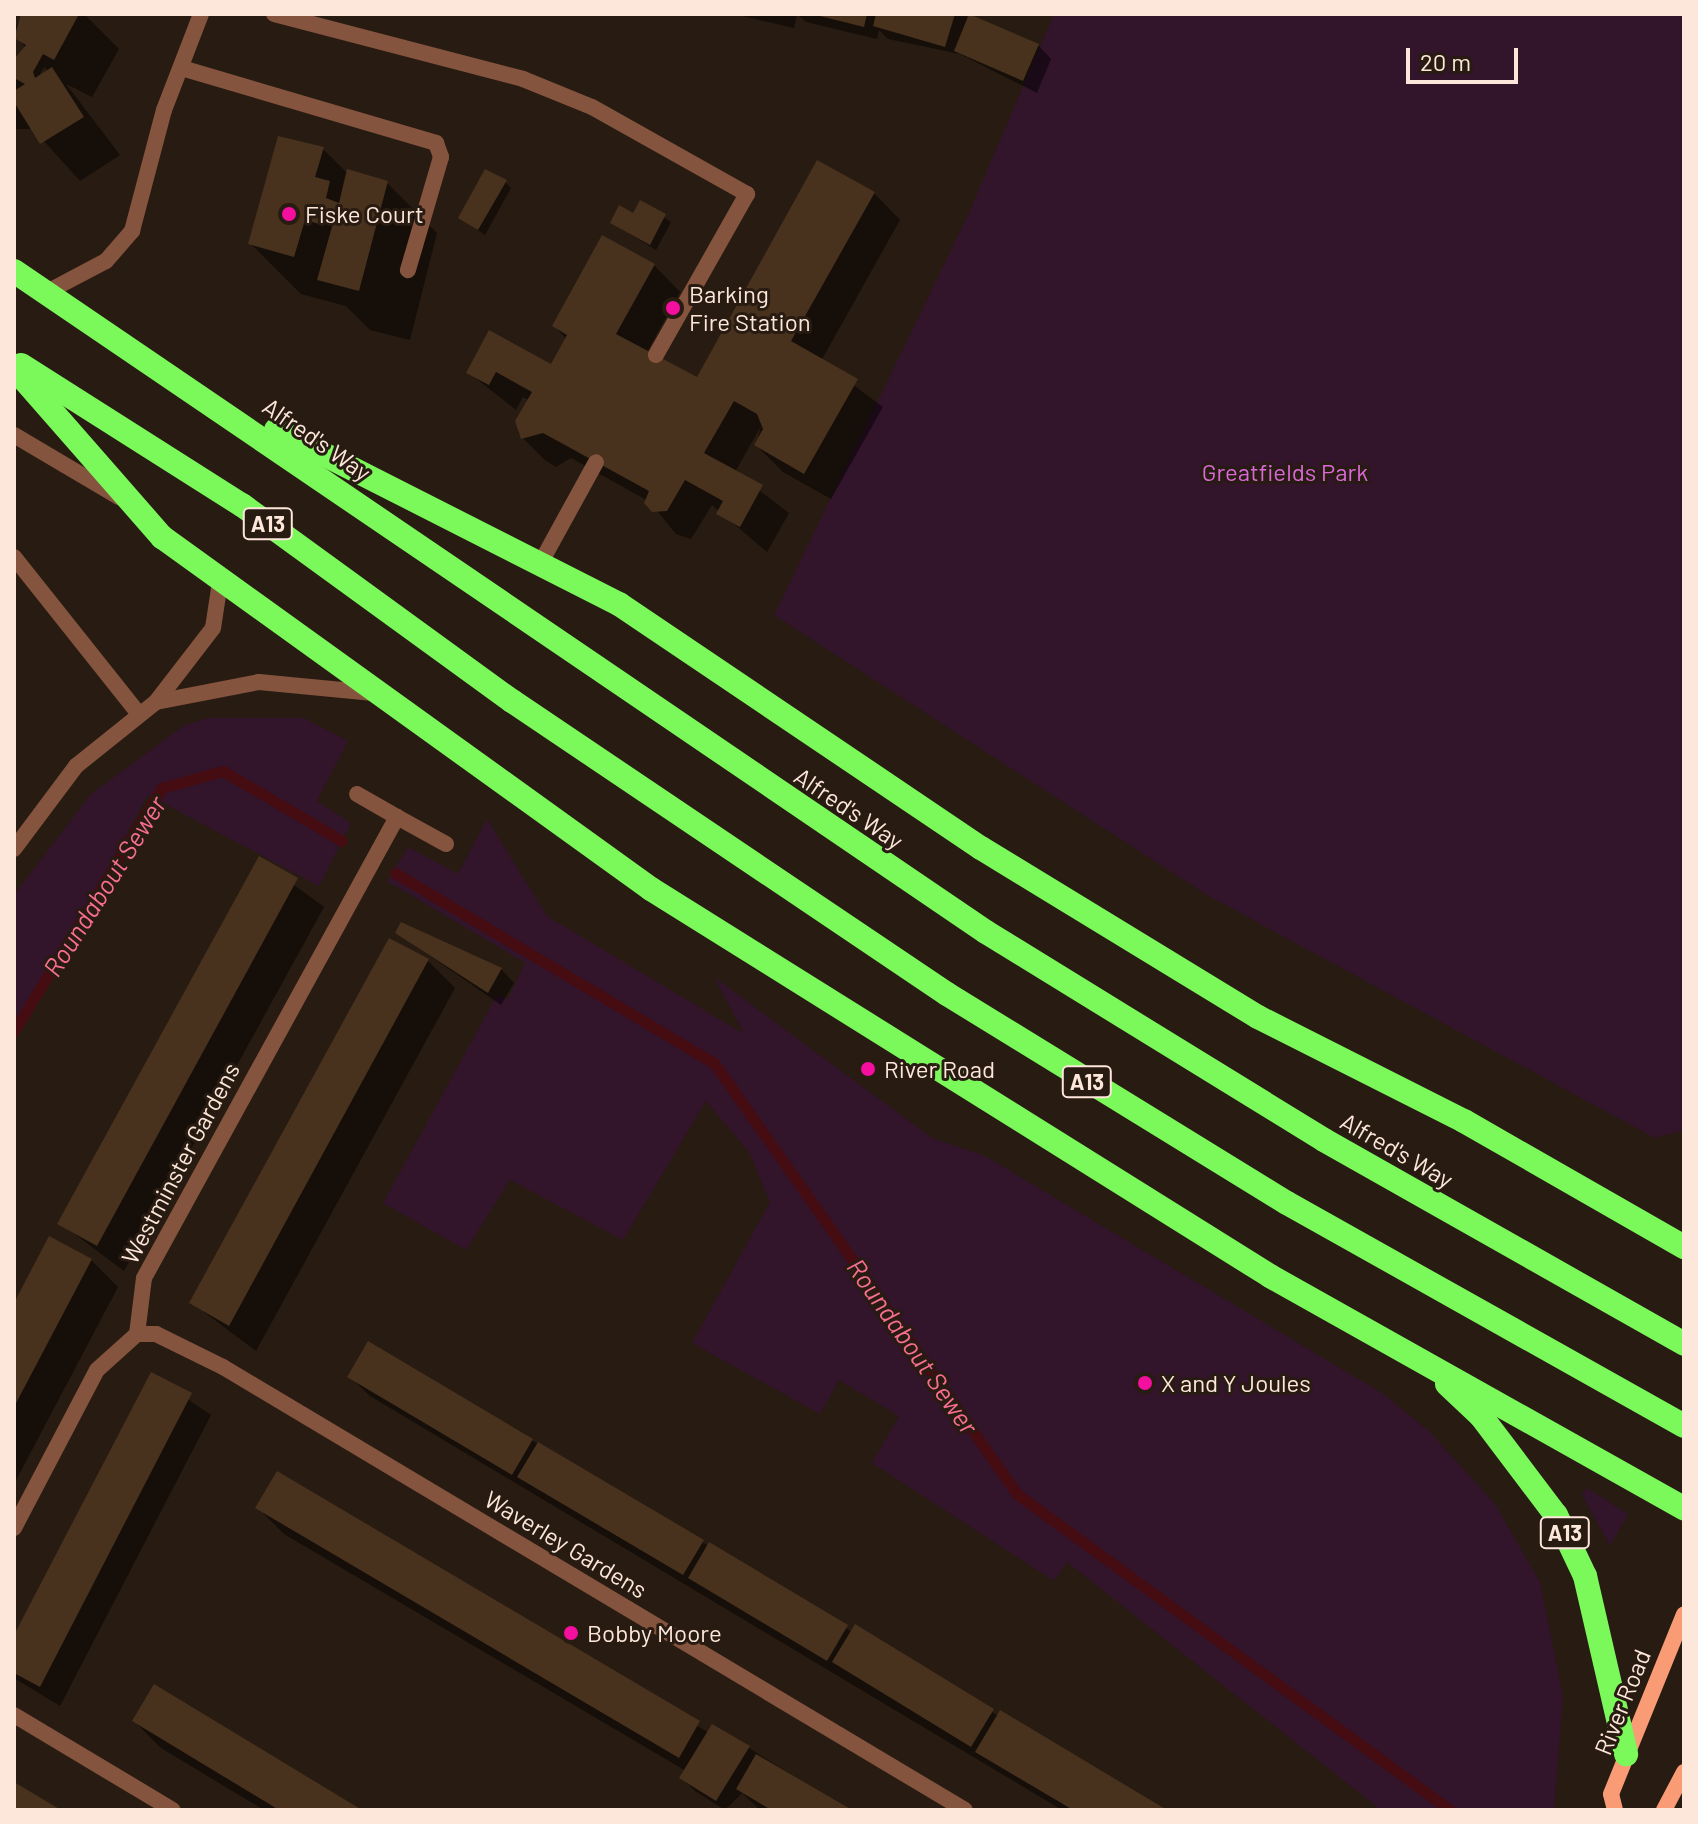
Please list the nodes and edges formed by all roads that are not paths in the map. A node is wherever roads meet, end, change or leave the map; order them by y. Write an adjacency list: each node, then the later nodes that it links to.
1 (201, 14): 3 (street)
2 (274, 14): 7 (street)
3 (185, 69): 4 (street); 6 (street)
4 (408, 270)
5 (14, 271): 6 (highway, Alfred's Way)
6 (49, 291): 10 (highway, Alfred's Way)
7 (656, 355)
8 (14, 361): 28 (highway, A13)
9 (14, 368): 13 (highway, A13)
10 (195, 389): 15 (highway); 26 (highway, Alfred's Way)
11 (14, 435): 13 (street)
12 (596, 462): 15 (street)
13 (124, 500): 16 (highway, A13)
14 (14, 557): 19 (street)
15 (540, 564): 24 (highway)
16 (220, 582): 17 (highway, A13); 18 (street)
17 (373, 693): 18 (street); 27 (highway, A13)
18 (156, 702): 19 (street)
19 (138, 713): 23 (street)
20 (357, 794): 21 (street)
21 (397, 817): 22 (street); 25 (street, Westminster Gardens)
22 (446, 844)
23 (14, 849)
24 (1684, 1247)
25 (137, 1334): 30 (street); 36 (street, Waverley Gardens)
26 (1684, 1344)
27 (1418, 1356): 29 (highway, A13); 33 (highway, A13)
28 (1684, 1426)
29 (1684, 1508)
30 (14, 1528)
31 (1684, 1614): 33 (street, River Road)
32 (14, 1715): 35 (street)
33 (1626, 1754): 37 (street, River Road)
34 (1684, 1772): 38 (street)
35 (173, 1810)
36 (965, 1810)
37 (1615, 1810)
38 (1664, 1810)

